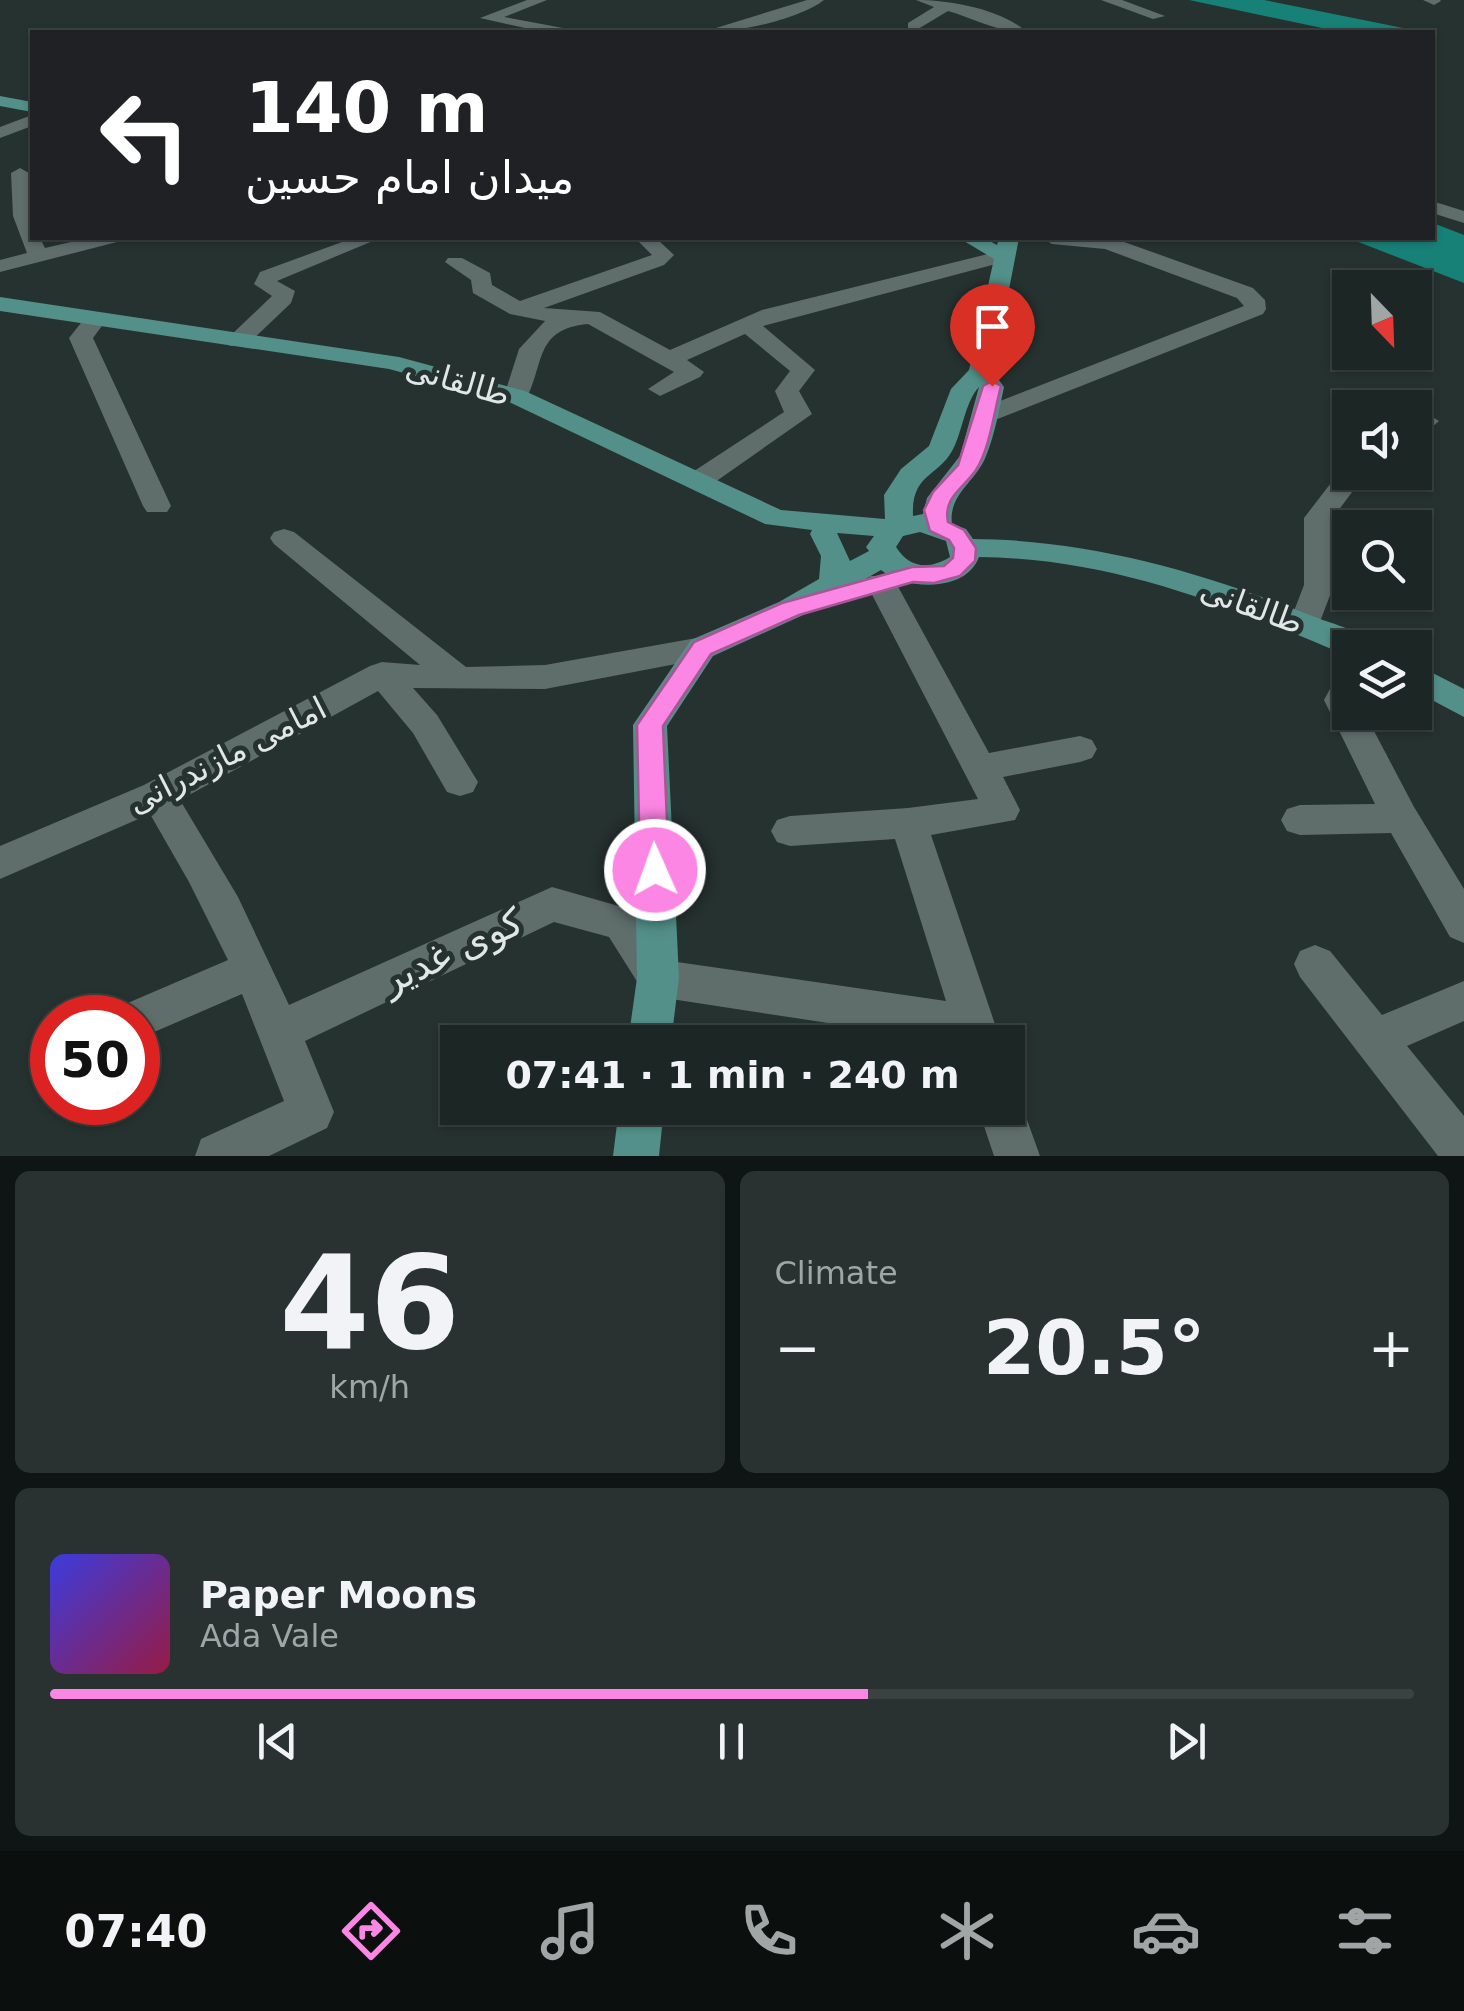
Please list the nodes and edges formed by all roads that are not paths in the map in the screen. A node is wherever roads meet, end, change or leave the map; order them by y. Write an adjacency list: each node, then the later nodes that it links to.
1 (540, 0): 8 (street)
2 (817, 0): 9 (street)
3 (923, 0): 5 (street)
4 (1108, 0): 6 (street)
5 (946, 6): 7 (street); 10 (street)
6 (1158, 16)
7 (914, 26)
8 (553, 30)
9 (718, 30)
10 (1016, 30)
11 (0, 93): 12 (main road)
12 (30, 98)
13 (0, 102): 14 (main road)
14 (30, 107)
15 (30, 125): 16 (street)
16 (0, 134)
17 (20, 173): 18 (street)
18 (9, 208): 27 (street)
19 (1435, 208): 20 (street)
20 (1464, 217)
21 (97, 240): 27 (street)
22 (365, 240): 35 (street)
23 (647, 240): 31 (street)
24 (977, 240): 26 (main road)
25 (1102, 240): 40 (street)
26 (1006, 247): 34 (street); 37 (main road)
27 (39, 256): 29 (street)
28 (455, 262): 31 (street)
29 (0, 266)
30 (0, 304): 32 (main road, طالقانی)
31 (518, 310): 33 (street)
32 (96, 319): 35 (main road, طالقانی); 43 (street)
33 (567, 319): 36 (street); 39 (street)
34 (745, 323): 36 (street); 41 (street)
35 (238, 341): 39 (main road, طالقانی)
36 (669, 359): 38 (street)
37 (981, 372): 40 (main road); 49 (main road)
38 (660, 390)
39 (516, 396): 41 (main road, طالقانی)
40 (986, 414): 45 (main road)
41 (698, 480): 44 (main road, طالقانی)
42 (1340, 490): 52 (street)
43 (156, 506)
44 (776, 518): 46 (main road); 49 (main road, طالقانی)
45 (938, 526): 48 (main road); 49 (main road)
46 (824, 534): 49 (main road); 50 (main road)
47 (284, 538): 57 (street)
48 (965, 548): 49 (main road); 52 (main road, طالقانی)
49 (892, 552): 50 (main road); 51 (main road); 63 (street)
50 (834, 584): 51 (main road)
51 (790, 609): 54 (main road)
52 (1305, 624): 53 (main road, طالقانی)
53 (1332, 636)
54 (702, 648): 55 (street); 59 (main road)
55 (634, 661): 57 (street); 59 (street)
56 (382, 674): 57 (street); 64 (street); 65 (street, امامی مازندرانی)
57 (460, 679)
58 (1432, 686): 60 (main road)
59 (672, 693): 74 (main road)
60 (1464, 705)
61 (1356, 730): 66 (street)
62 (1080, 750): 63 (street)
63 (981, 768): 68 (street)
64 (460, 782)
65 (157, 795): 70 (street, امامی مازندرانی); 73 (street)
66 (1401, 818): 67 (street); 71 (street)
67 (1300, 820)
68 (908, 823): 69 (street); 79 (street)
69 (790, 831)
70 (0, 863)
71 (1464, 925)
72 (1315, 964): 81 (street)
73 (251, 970): 76 (street); 80 (street)
74 (658, 978): 77 (main road); 78 (street); 80 (street, کوی غدیر)
75 (1464, 1002): 81 (street)
76 (160, 1009)
77 (652, 1025)
78 (927, 1025)
79 (975, 1025)
80 (280, 1031): 85 (street)
81 (1374, 1039): 84 (street)
82 (640, 1125): 86 (main road)
83 (1006, 1125): 87 (street)
84 (1455, 1140)
85 (218, 1156)
86 (636, 1156)
87 (1016, 1156)

